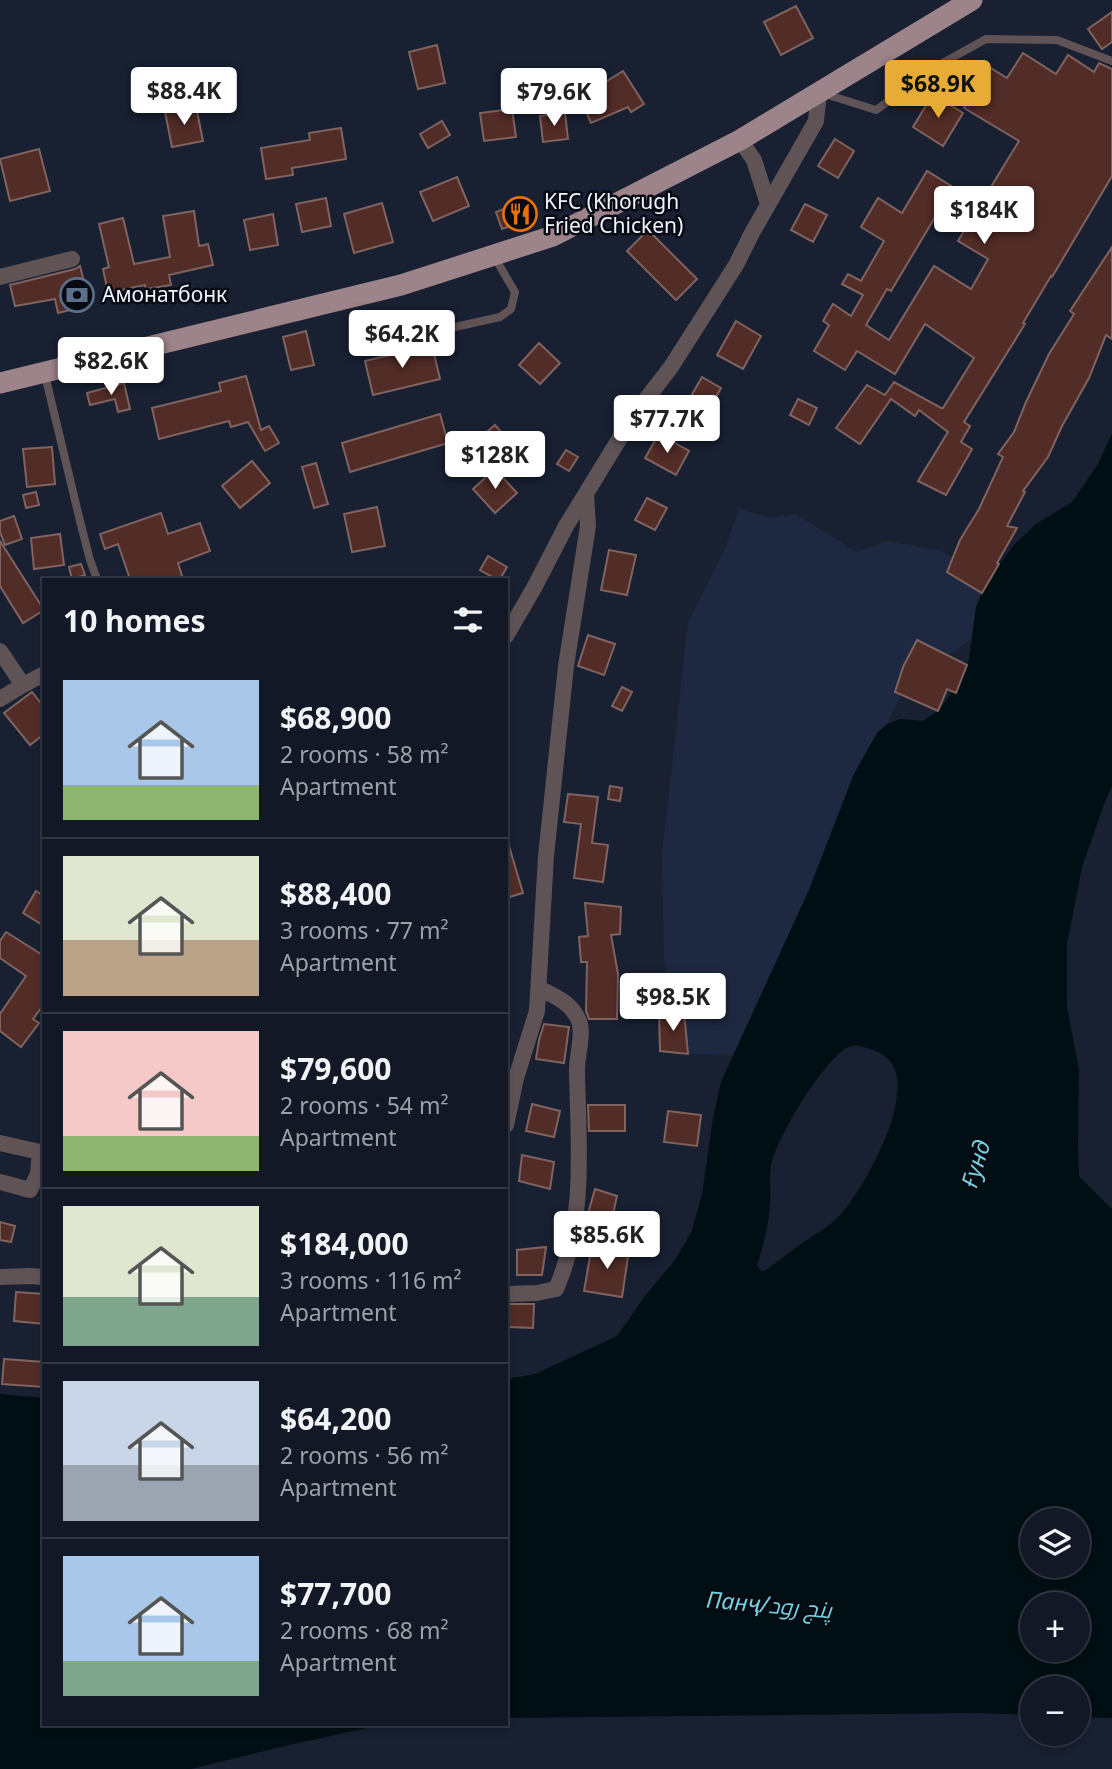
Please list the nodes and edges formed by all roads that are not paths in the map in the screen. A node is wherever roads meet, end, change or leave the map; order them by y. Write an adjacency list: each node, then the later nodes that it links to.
1 (972, 0): 3 (main road)
2 (1112, 61): 3 (lane)
3 (819, 92): 4 (main road); 5 (street)
4 (740, 140): 5 (street); 6 (main road)
5 (768, 204): 12 (street)
6 (493, 256): 9 (lane); 10 (main road)
7 (72, 259): 8 (street)
8 (0, 277)
9 (437, 331)
10 (44, 372): 11 (main road); 13 (lane)
11 (0, 383)
12 (586, 495): 14 (street); 19 (street)
13 (97, 578)
14 (508, 632)
15 (0, 651): 17 (street)
16 (42, 675): 17 (street)
17 (23, 685): 18 (street)
18 (0, 699)
19 (539, 988): 20 (street); 26 (street)
20 (508, 1116)
21 (0, 1143): 22 (street)
22 (42, 1152): 23 (street)
23 (0, 1182)
24 (0, 1277): 25 (street)
25 (42, 1277)
26 (508, 1294)

